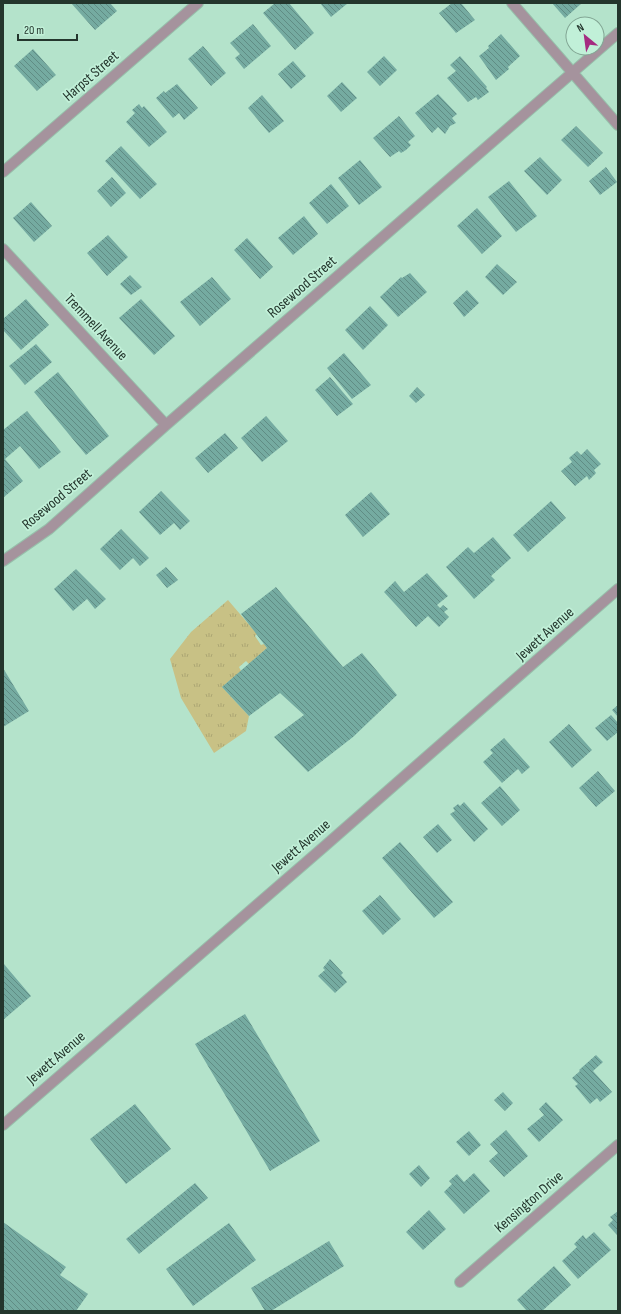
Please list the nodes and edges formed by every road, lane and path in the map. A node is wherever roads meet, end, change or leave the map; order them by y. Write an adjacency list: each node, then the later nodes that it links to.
1 (198, 3): 6 (street, Harpst Street)
2 (512, 3): 4 (street)
3 (618, 33): 4 (street, Rosewood Street)
4 (573, 72): 5 (street); 8 (street, Rosewood Street)
5 (618, 125)
6 (3, 172)
7 (3, 249): 8 (street, Tremmell Avenue)
8 (166, 425): 9 (street, Rosewood Street)
9 (3, 561)
10 (618, 589): 11 (street, Jewett Avenue)
11 (3, 1125)
12 (618, 1145): 13 (street, Kensington Drive)
13 (460, 1282)

